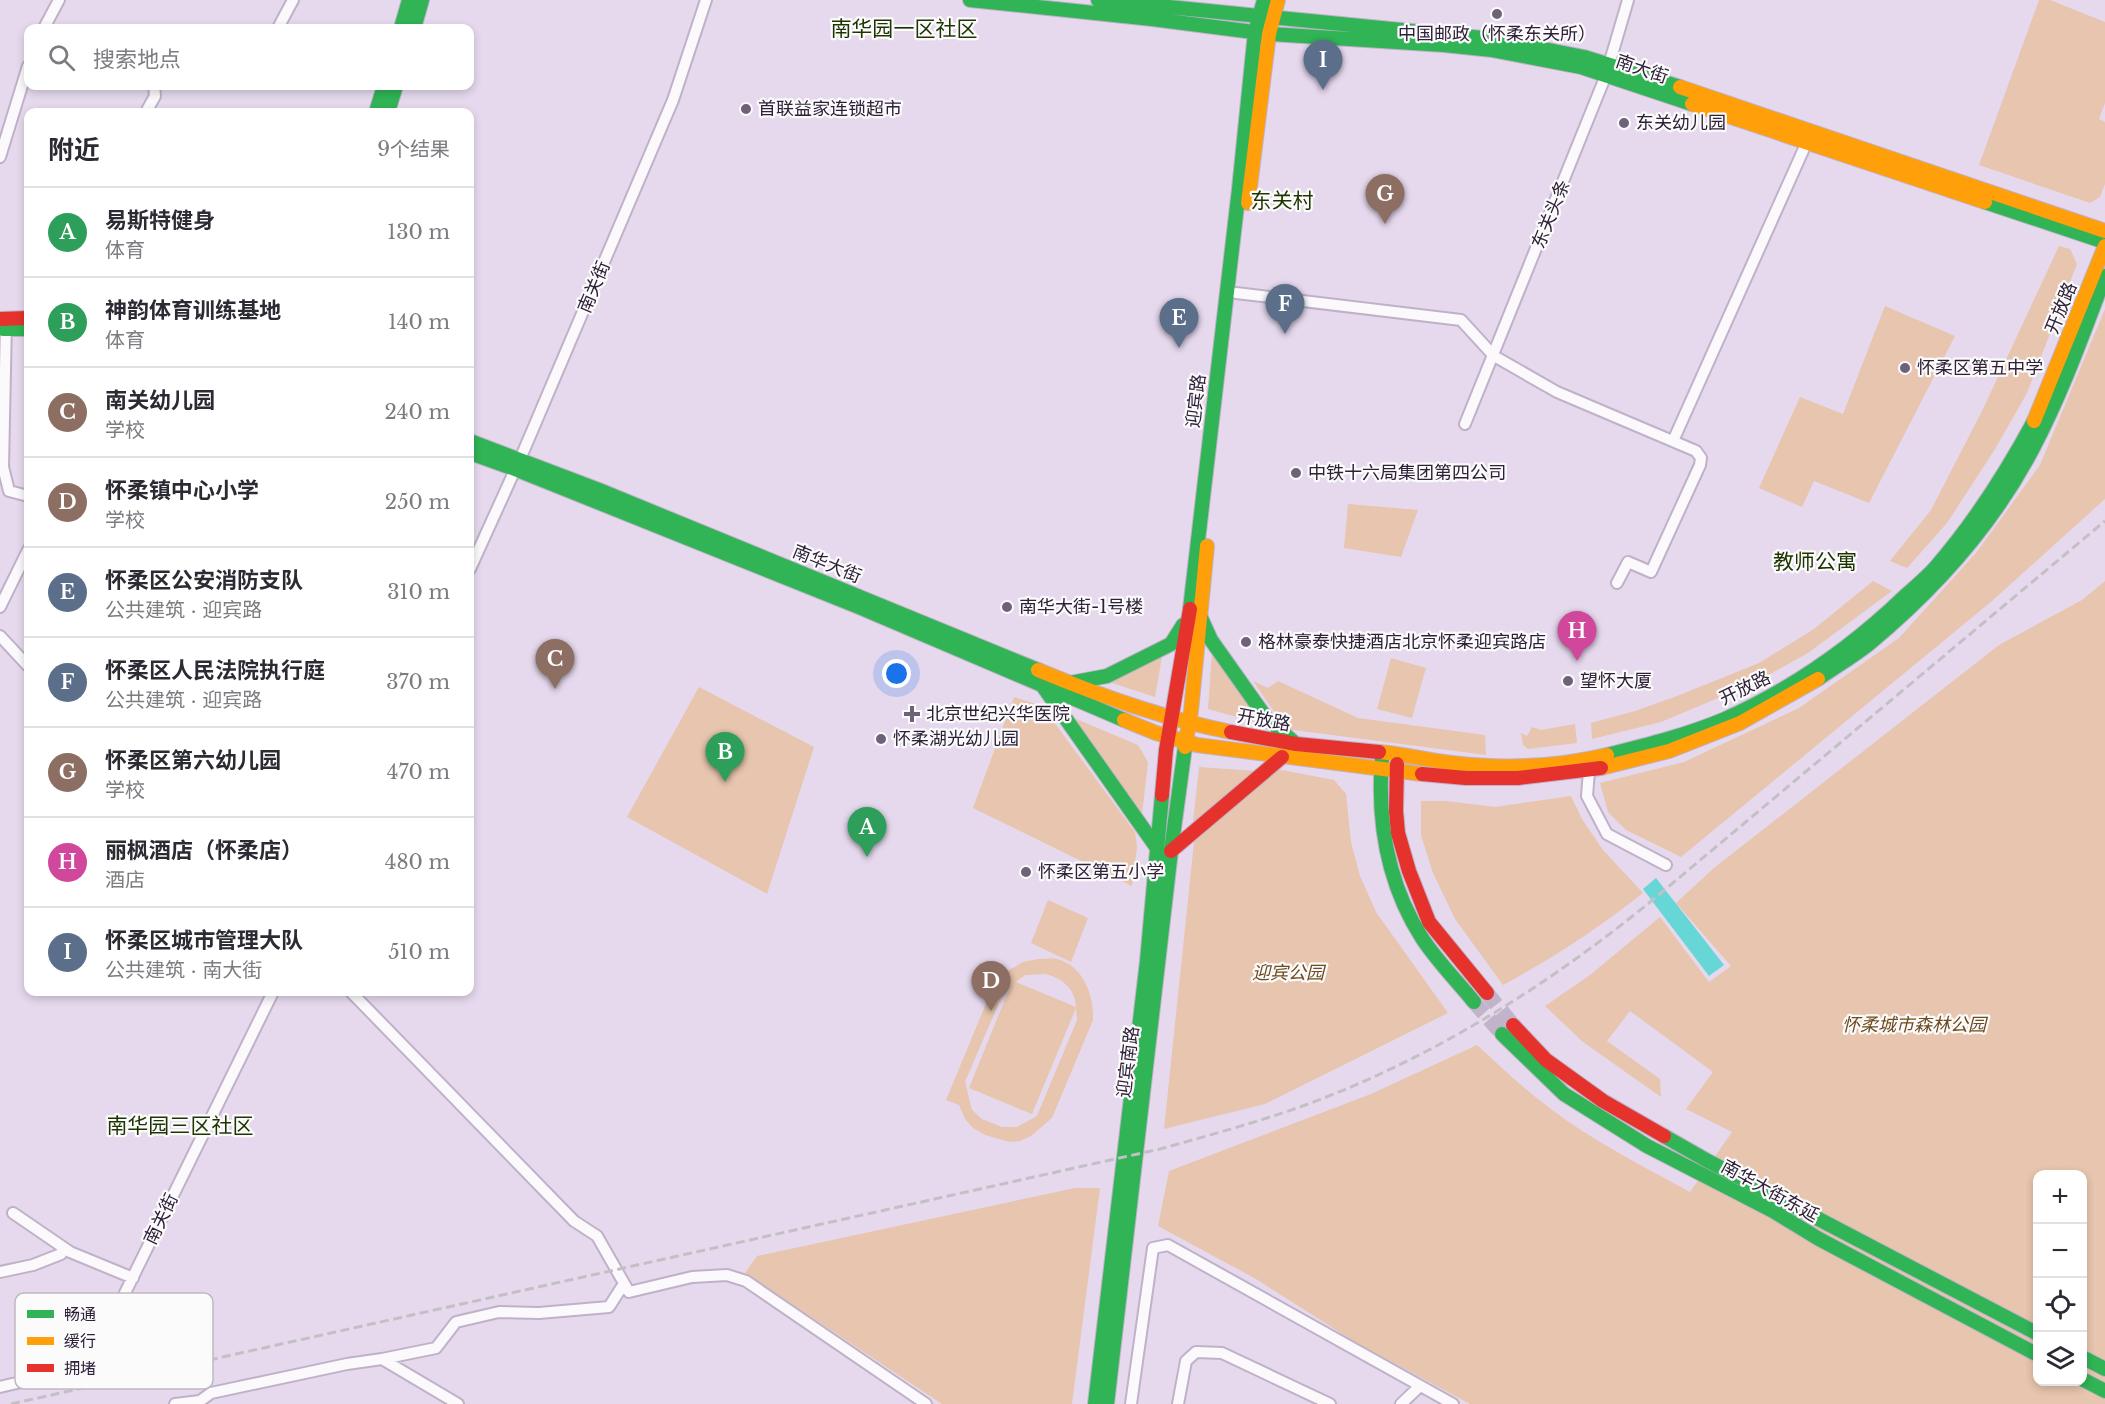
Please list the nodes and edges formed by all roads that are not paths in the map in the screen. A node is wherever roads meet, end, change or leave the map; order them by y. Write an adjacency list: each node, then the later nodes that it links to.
1 (58, 0): 12 (street)
2 (293, 0): 13 (street)
3 (409, 0): 14 (main road)
4 (422, 0): 15 (main road)
5 (706, 0): 39 (street, 南关街)
6 (970, 0): 16 (main road, 南大街)
7 (1098, 0): 11 (main road, 南大街)
8 (1264, 0): 11 (main road)
9 (1278, 0): 11 (main road)
10 (1628, 0): 17 (street, 东关头条)
11 (1267, 15): 16 (main road); 17 (main road, 南大街)
12 (46, 24)
13 (280, 24)
14 (402, 24)
15 (415, 24)
16 (1262, 33): 17 (main road, 南大街); 30 (main road, 迎宾路); 45 (main road, 迎宾路)
17 (1608, 69): 25 (main road, 南大街); 27 (main road, 南大街); 34 (street, 东关头条)
18 (24, 79): 26 (street)
19 (154, 90): 22 (street)
20 (383, 90): 23 (main road)
21 (395, 90): 24 (main road)
22 (148, 108)
23 (377, 108)
24 (389, 108)
25 (1806, 144): 28 (main road, 南大街); 36 (street)
26 (0, 157)
27 (2105, 231)
28 (2105, 244): 56 (main road, 开放路)
29 (2105, 276): 59 (main road, 开放路)
30 (1236, 293): 34 (street); 45 (main road, 迎宾路)
31 (24, 319): 32 (main road)
32 (3, 324): 33 (main road); 40 (street)
33 (24, 328)
34 (1494, 356): 35 (street, 东关头条); 36 (street)
35 (1465, 424)
36 (1673, 441): 43 (street)
37 (474, 443): 39 (main road, 南华大街)
38 (474, 454): 39 (main road, 南华大街)
39 (517, 464): 42 (street, 南关街); 48 (main road, 南华大街); 49 (main road, 南华大街)
40 (24, 495)
41 (24, 558): 44 (street)
42 (474, 560)
43 (1617, 583)
44 (0, 607)
45 (1194, 615): 48 (main road); 50 (main road, 迎宾路); 51 (main road, 迎宾路); 54 (main road)
46 (0, 636): 47 (street)
47 (24, 662)
48 (1069, 683): 50 (main road, 南华大街)
49 (1042, 685): 52 (main road, 南华大街); 61 (main road)
50 (1171, 719): 51 (main road, 开放路); 52 (main road, 迎宾路)
51 (1189, 724): 53 (main road, 迎宾南路); 54 (main road, 开放路)
52 (1168, 737): 53 (main road, 开放路); 61 (main road, 迎宾南路)
53 (1185, 742): 57 (main road, 开放路); 61 (main road, 迎宾南路)
54 (1296, 744): 55 (main road, 开放路)
55 (1382, 752): 56 (main road, 开放路); 58 (main road)
56 (1398, 754): 60 (main road)
57 (1282, 757): 58 (main road, 开放路); 61 (main road)
58 (1380, 768): 60 (main road, 开放路); 66 (main road)
59 (1589, 771): 60 (main road, 开放路); 62 (street)
60 (1396, 772): 63 (main road)
61 (1164, 849): 89 (main road, 迎宾南路); 90 (main road, 迎宾南路)
62 (1666, 865)
63 (1487, 993)
64 (271, 996): 72 (street, 南关街)
65 (355, 996): 73 (street)
66 (1474, 1002)
67 (1513, 1025): 75 (main road, 南华大街东延)
68 (1502, 1034): 76 (main road, 南华大街东延)
69 (13, 1213): 70 (street)
70 (64, 1248): 71 (street); 72 (street)
71 (0, 1272)
72 (133, 1278): 74 (street, 南关街)
73 (623, 1285): 77 (street); 88 (street)
74 (126, 1293)
75 (2033, 1332)
76 (2033, 1353)
77 (382, 1359): 86 (street); 87 (street)
78 (2087, 1360): 79 (main road)
79 (2105, 1369)
80 (2087, 1382): 84 (main road)
81 (15, 1383): 83 (street, 南关街)
82 (1420, 1386): 85 (street); 91 (street); 94 (street)
83 (0, 1387)
84 (2105, 1391)
85 (1435, 1394): 95 (street); 96 (street)
86 (176, 1404)
87 (458, 1404)
88 (926, 1404)
89 (1095, 1404)
90 (1107, 1404)
91 (1131, 1404)
92 (1178, 1404): 93 (street)
93 (1330, 1404)
94 (1401, 1404)
95 (1427, 1404)
96 (1453, 1404)

